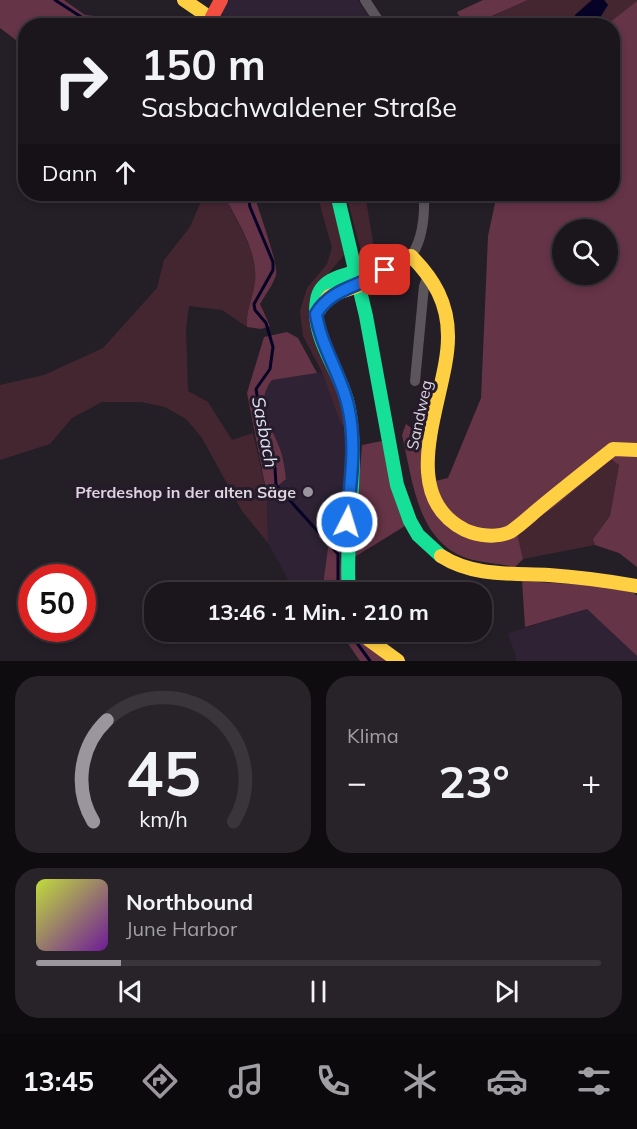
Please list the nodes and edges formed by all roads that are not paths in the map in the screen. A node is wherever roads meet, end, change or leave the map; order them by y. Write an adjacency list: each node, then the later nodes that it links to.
1 (184, 0): 4 (main road)
2 (221, 0): 5 (main road)
3 (365, 0): 6 (street)
4 (212, 18)
5 (218, 18)
6 (377, 18)
7 (339, 201): 11 (main road)
8 (424, 201): 9 (street)
9 (411, 256): 10 (street); 12 (main road, Sandweg)
10 (385, 270): 11 (street); 13 (street)
11 (355, 272): 13 (main road); 14 (main road)
12 (428, 276): 15 (street, Sandweg); 16 (main road, Sandweg)
13 (358, 286): 14 (main road); 18 (main road)
14 (316, 314): 17 (main road)
15 (415, 381)
16 (637, 450)
17 (349, 582)
18 (637, 586)
19 (372, 642): 20 (main road)
20 (398, 661)

